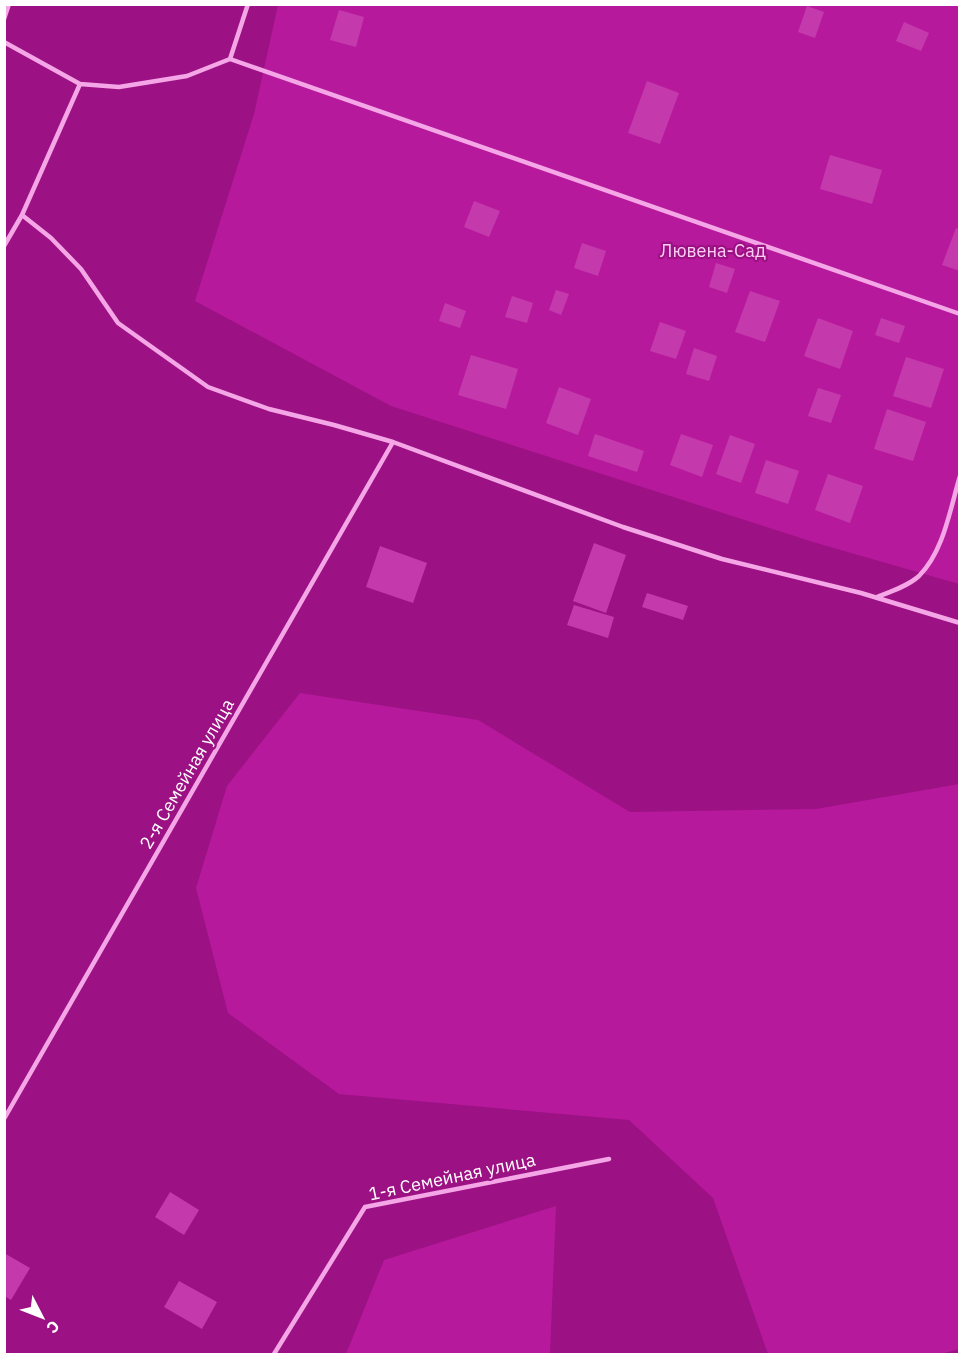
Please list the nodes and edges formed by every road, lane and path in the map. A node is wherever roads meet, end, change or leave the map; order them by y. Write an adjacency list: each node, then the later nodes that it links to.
1 (9, 4): 3 (lane)
2 (248, 4): 5 (lane)
3 (4, 19)
4 (4, 42): 6 (lane)
5 (230, 59): 6 (lane); 9 (lane)
6 (80, 84): 7 (lane)
7 (22, 215): 8 (lane); 10 (lane)
8 (4, 246)
9 (960, 314)
10 (393, 442): 12 (lane); 14 (lane, 2-я Семейная улица)
11 (960, 476): 12 (lane)
12 (876, 597): 13 (lane)
13 (960, 623)
14 (4, 1119)
15 (609, 1159): 16 (lane, 1-я Семейная улица)
16 (274, 1354)

